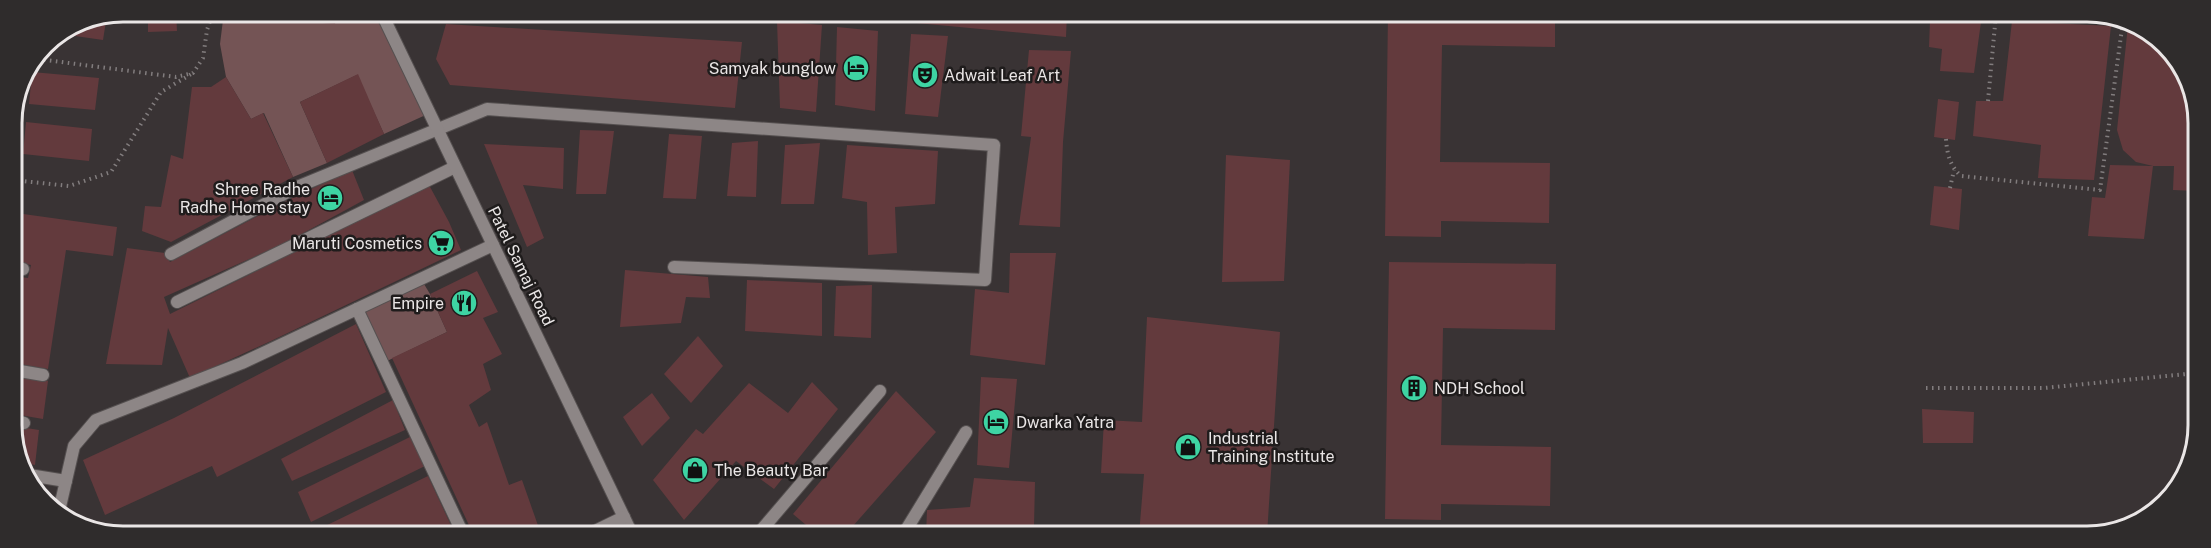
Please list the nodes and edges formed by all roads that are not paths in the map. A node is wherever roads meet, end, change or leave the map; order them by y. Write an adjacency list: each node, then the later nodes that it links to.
1 (386, 22): 2 (street, Patel Samaj Road)
2 (437, 128): 3 (street, Patel Samaj Road); 5 (street); 6 (street)
3 (455, 166): 4 (street, Patel Samaj Road); 7 (street)
4 (493, 245): 8 (street); 16 (street, Patel Samaj Road)
5 (171, 254)
6 (674, 267)
7 (177, 302)
8 (357, 309): 14 (street); 17 (street)
9 (22, 371): 10 (street)
10 (43, 375)
11 (880, 391): 20 (street)
12 (966, 432): 21 (street)
13 (37, 476): 14 (street)
14 (66, 481): 15 (street)
15 (61, 504)
16 (624, 517): 18 (street); 19 (street, Patel Samaj Road)
17 (459, 526)
18 (606, 526)
19 (628, 526)
20 (765, 526)
21 (909, 526)

